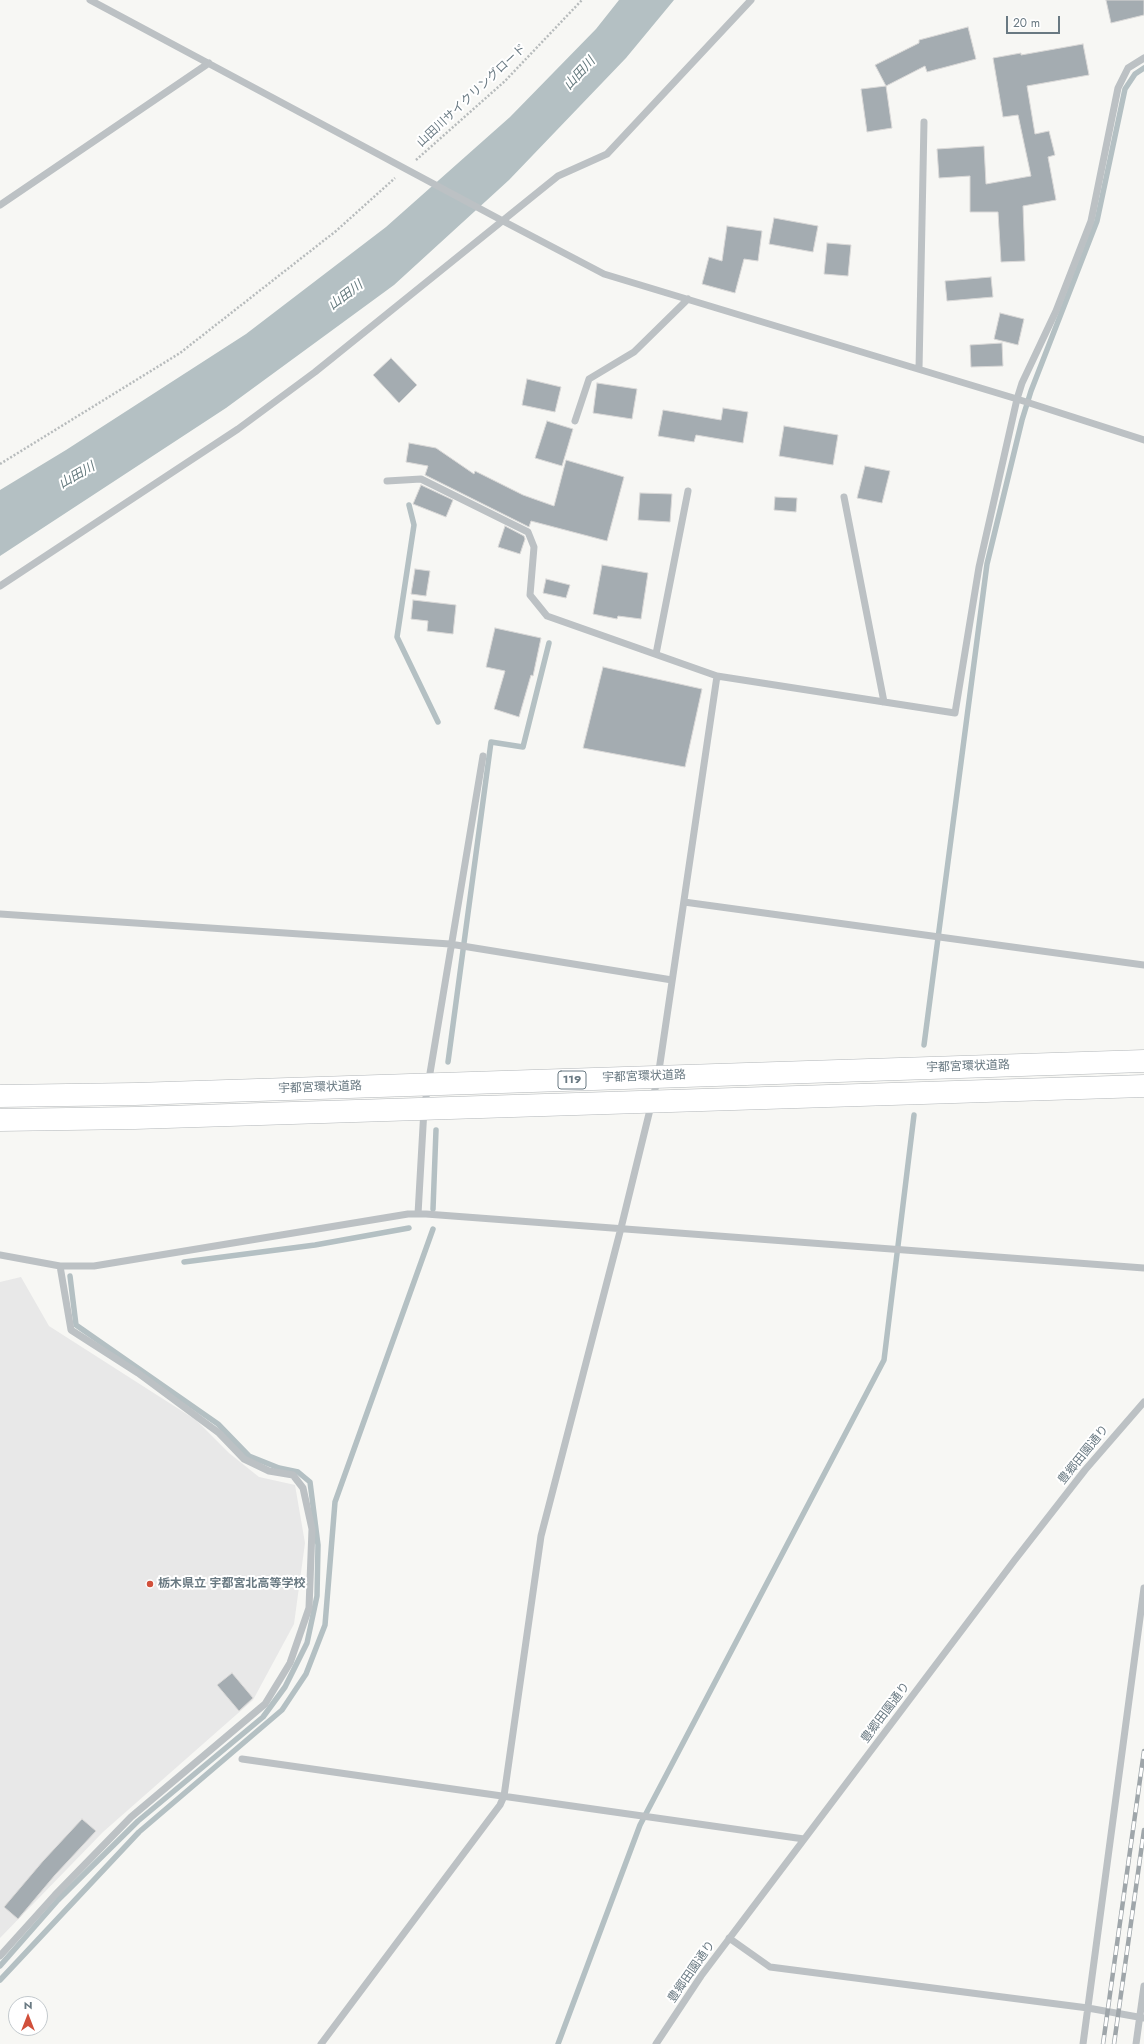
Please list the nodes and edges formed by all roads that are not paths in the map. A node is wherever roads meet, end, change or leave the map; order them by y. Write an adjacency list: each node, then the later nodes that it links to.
1 (90, 0): 4 (street)
2 (751, 0): 7 (street)
3 (1144, 58): 10 (street)
4 (209, 63): 6 (street); 7 (street)
5 (924, 122): 9 (street)
6 (0, 205)
7 (503, 222): 8 (street); 16 (street)
8 (688, 299): 9 (street); 11 (street)
9 (919, 369): 10 (street)
10 (1017, 399): 12 (street); 19 (street)
11 (575, 421)
12 (1144, 440)
13 (387, 481): 17 (street)
14 (688, 491): 17 (street)
15 (844, 497): 19 (street)
16 (0, 586)
17 (656, 654): 18 (street)
18 (717, 676): 19 (street); 21 (street)
19 (884, 702)
20 (483, 756): 23 (street)
21 (684, 902): 24 (street); 25 (street)
22 (0, 914): 23 (street)
23 (450, 944): 25 (street); 28 (street)
24 (1144, 965)
25 (672, 980): 27 (street)
26 (1144, 1061): 27 (highway, 宇都宮環状道路 / 119)
27 (658, 1077): 28 (highway, 宇都宮環状道路 / 119); 31 (street)
28 (428, 1084): 30 (highway, 宇都宮環状道路 / 119); 32 (street)
29 (1144, 1086): 31 (highway, 宇都宮環状道路 / 119)
30 (0, 1096)
31 (652, 1102): 32 (highway, 宇都宮環状道路 / 119); 35 (street)
32 (424, 1109): 33 (highway, 宇都宮環状道路 / 119); 34 (street)
33 (0, 1120)
34 (418, 1214): 35 (street); 37 (street)
35 (621, 1228): 38 (street); 42 (street)
36 (0, 1255): 37 (street)
37 (60, 1266): 45 (street)
38 (1144, 1268)
39 (1144, 1402): 43 (street, 豊郷田園通り)
40 (1144, 1588): 47 (street)
41 (242, 1760): 42 (street)
42 (504, 1796): 43 (street); 49 (street)
43 (804, 1839): 44 (street, 豊郷田園通り)
44 (729, 1938): 47 (street); 50 (street, 豊郷田園通り)
45 (0, 1956)
46 (1144, 1986): 48 (street)
47 (1088, 2008): 48 (street); 51 (street)
48 (1142, 2017): 52 (street)
49 (322, 2044)
50 (656, 2044)
51 (1083, 2044)
52 (1136, 2044)

